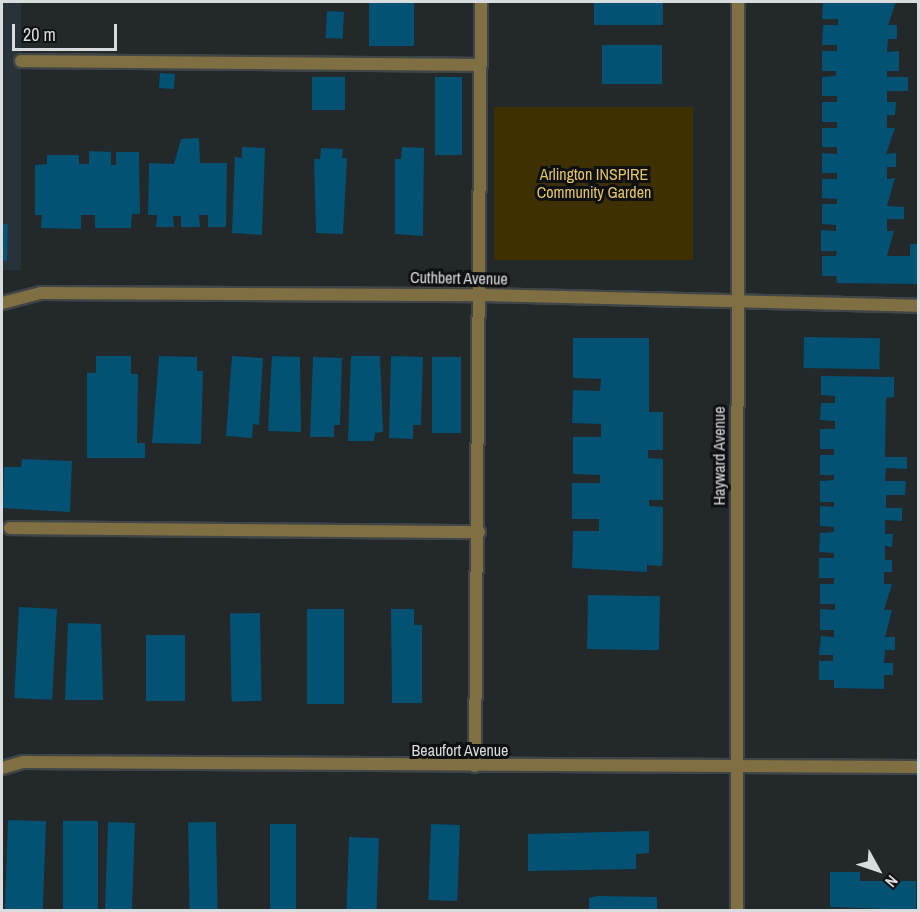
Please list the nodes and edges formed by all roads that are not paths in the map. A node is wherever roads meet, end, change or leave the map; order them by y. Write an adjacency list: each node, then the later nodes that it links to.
1 (481, 2): 4 (street)
2 (738, 2): 6 (street, Hayward Avenue)
3 (21, 61): 4 (street)
4 (481, 65): 5 (street)
5 (481, 295): 6 (street, Cuthbert Avenue); 7 (street, Cuthbert Avenue); 10 (street)
6 (735, 300): 8 (street, Cuthbert Avenue); 14 (street, Hayward Avenue)
7 (2, 303)
8 (918, 306)
9 (10, 528): 10 (street)
10 (479, 532): 11 (street)
11 (475, 766): 13 (street, Beaufort Avenue); 14 (street, Beaufort Avenue)
12 (918, 767): 14 (street, Beaufort Avenue)
13 (2, 768)
14 (737, 768): 15 (street, Hayward Avenue)
15 (737, 910)

